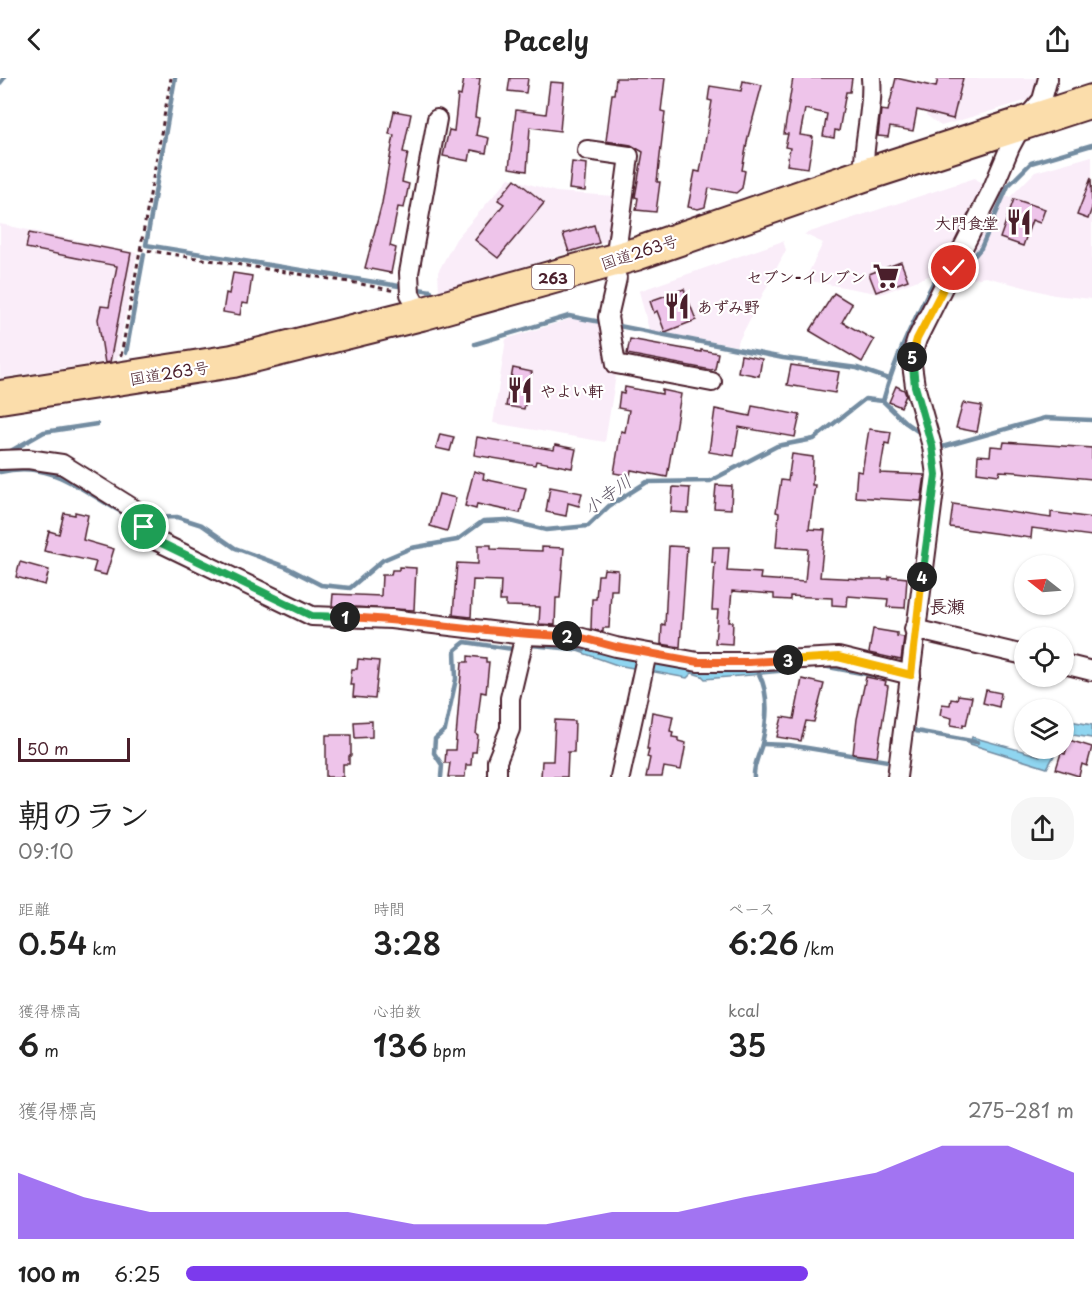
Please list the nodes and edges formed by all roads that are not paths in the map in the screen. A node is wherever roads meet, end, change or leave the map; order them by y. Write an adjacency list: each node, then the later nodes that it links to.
1 (871, 78): 8 (street)
2 (1048, 78): 6 (street)
3 (1092, 101): 6 (highway, 国道263号 / 263)
4 (437, 119): 10 (street)
5 (1092, 123): 6 (highway, 国道263号 / 263)
6 (1017, 134): 8 (highway, 国道263号 / 263); 9 (highway, 国道263号 / 263); 15 (street)
7 (587, 150): 9 (street)
8 (864, 175): 9 (highway, 国道263号 / 263)
9 (616, 269): 10 (highway, 国道263号 / 263); 11 (street); 13 (highway, 国道263号 / 263)
10 (416, 304): 12 (highway, 国道263号 / 263)
11 (712, 382)
12 (0, 397)
13 (0, 416)
14 (0, 460): 16 (street)
15 (915, 629): 18 (street); 21 (street)
16 (522, 645): 17 (street); 23 (street)
17 (647, 653): 21 (street); 24 (street)
18 (1014, 653)
19 (1074, 666): 20 (street)
20 (1092, 671)
21 (910, 681): 22 (street)
22 (898, 769)
23 (497, 777)
24 (620, 777)

